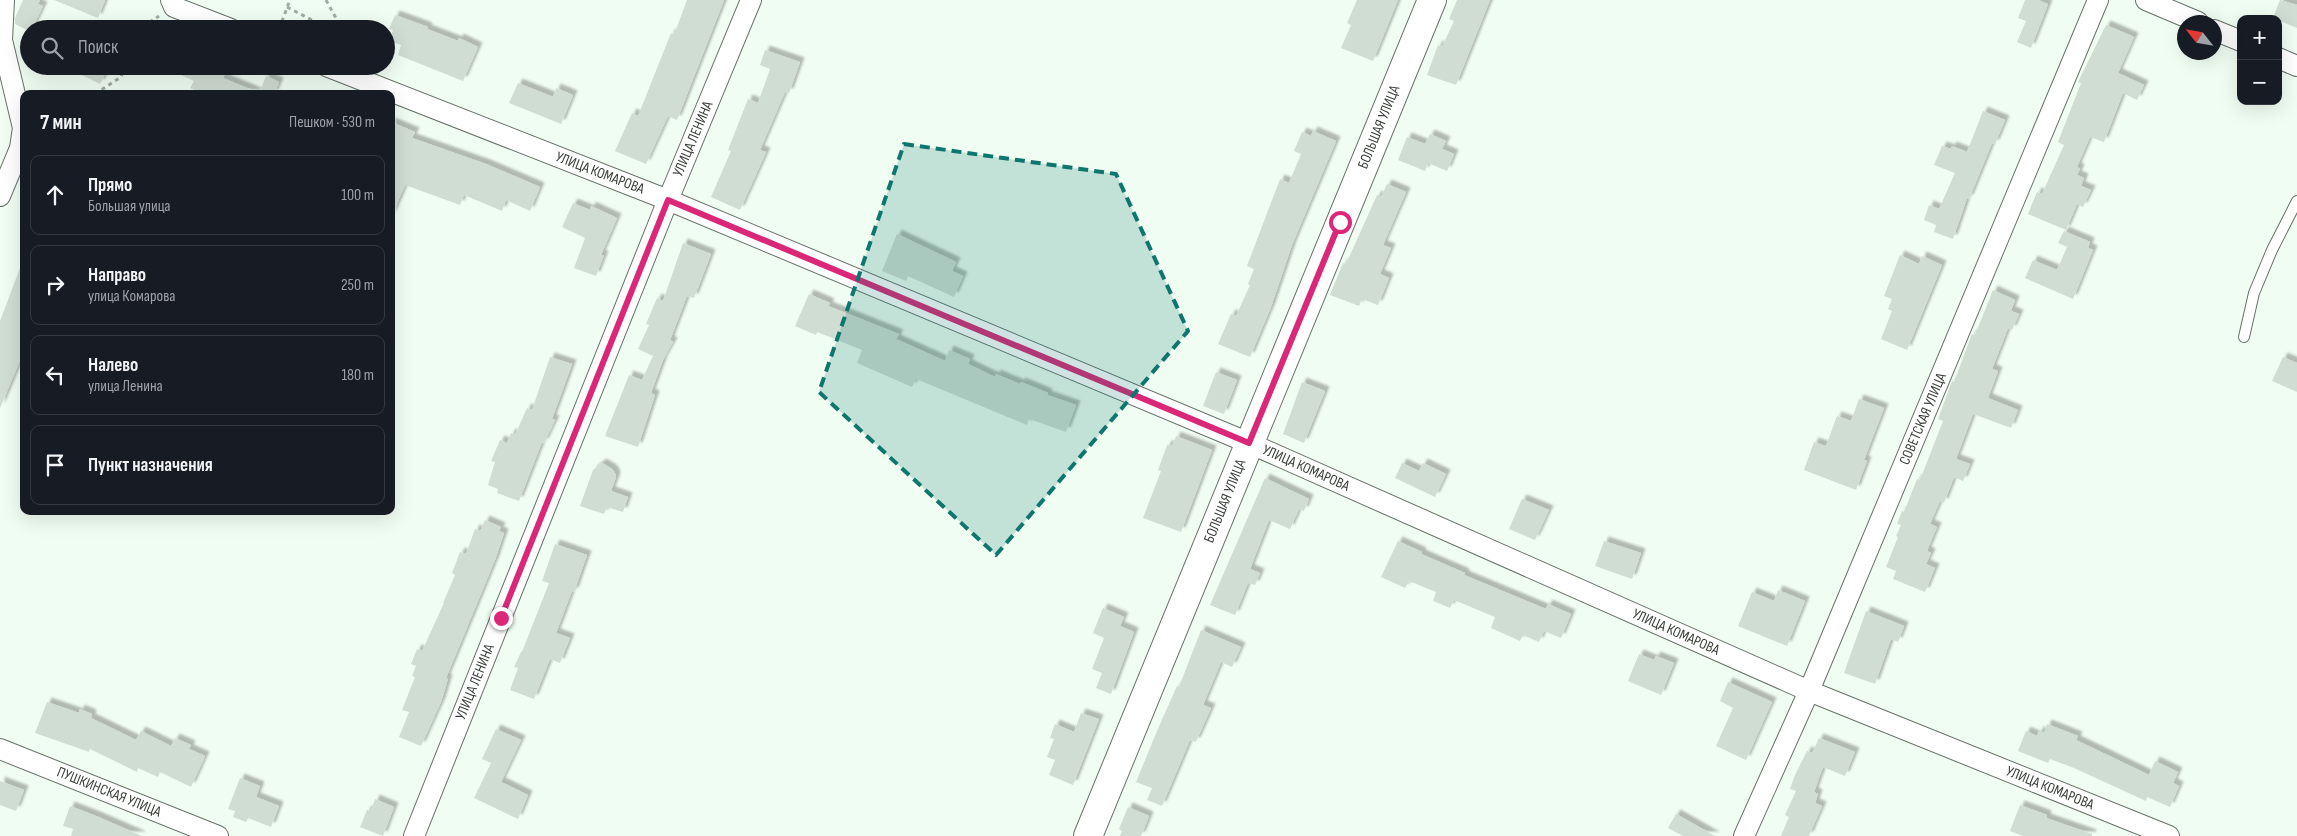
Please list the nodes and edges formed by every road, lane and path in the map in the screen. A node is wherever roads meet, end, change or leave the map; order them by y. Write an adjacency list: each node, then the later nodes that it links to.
1 (4, 0): 24 (street)
2 (171, 0): 11 (street)
3 (290, 0): 9 (path)
4 (326, 0): 14 (path)
5 (751, 0): 27 (street, УЛИЦА ЛЕНИНА)
6 (1432, 0): 30 (street, БОЛЬШАЯ УЛИЦА)
7 (2098, 0): 31 (street, СОВЕТСКАЯ УЛИЦА)
8 (2146, 0): 10 (street)
9 (287, 8): 12 (path); 13 (path)
10 (2181, 15)
11 (207, 20)
12 (282, 20)
13 (312, 20)
14 (337, 20)
15 (2222, 33): 16 (street)
16 (2237, 39)
17 (2282, 60): 18 (street)
18 (2297, 66)
19 (122, 75): 21 (path)
20 (349, 75): 22 (street, УЛИЦА КОМАРОВА)
21 (101, 90)
22 (387, 90)
23 (395, 93): 27 (street, УЛИЦА КОМАРОВА)
24 (20, 115)
25 (20, 148): 26 (street)
26 (0, 196)
27 (668, 200): 30 (street, УЛИЦА КОМАРОВА); 34 (street, УЛИЦА ЛЕНИНА)
28 (2297, 201): 29 (lane)
29 (2244, 337)
30 (1249, 443): 31 (street, УЛИЦА КОМАРОВА); 35 (street, БОЛЬШАЯ УЛИЦА)
31 (1809, 691): 36 (street, СОВЕТСКАЯ УЛИЦА); 37 (street, УЛИЦА КОМАРОВА)
32 (0, 749): 33 (street, ПУШКИНСКАЯ УЛИЦА)
33 (218, 836)
34 (414, 836)
35 (1088, 836)
36 (1744, 836)
37 (2169, 836)

